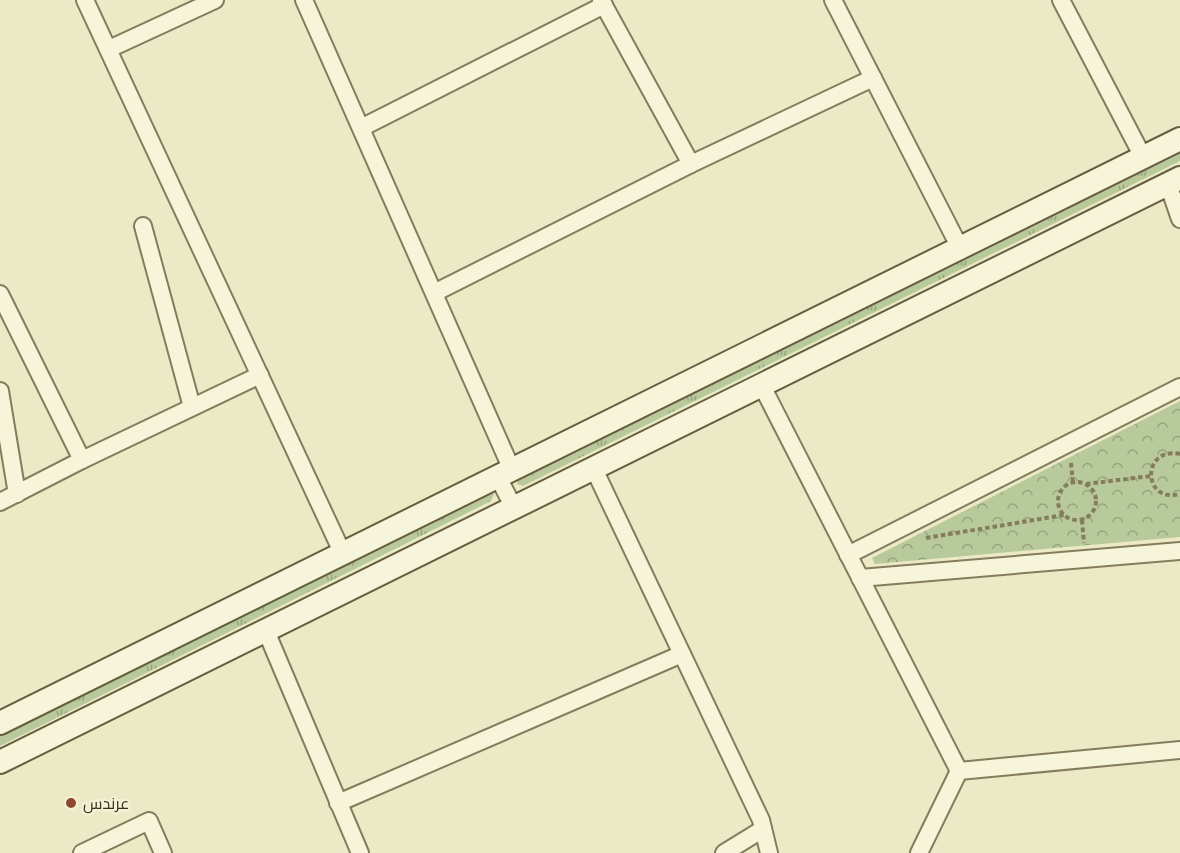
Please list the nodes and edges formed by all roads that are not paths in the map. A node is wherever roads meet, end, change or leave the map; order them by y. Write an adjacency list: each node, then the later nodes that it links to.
1 (85, 0): 7 (street)
2 (215, 0): 7 (street)
3 (304, 0): 9 (street)
4 (833, 0): 8 (street)
5 (1061, 0): 11 (street)
6 (602, 3): 9 (street); 12 (street)
7 (109, 49): 19 (street)
8 (873, 78): 12 (street); 16 (street)
9 (361, 128): 17 (street)
10 (1180, 139): 11 (main road)
11 (1143, 157): 16 (main road)
12 (691, 164): 17 (street)
13 (1174, 181): 14 (street); 20 (main road)
14 (1180, 219)
15 (143, 226): 23 (street)
16 (960, 248): 26 (main road)
17 (434, 293): 26 (street)
18 (0, 294): 24 (street)
19 (260, 375): 23 (street); 31 (street)
20 (762, 386): 25 (main road); 32 (street)
21 (1180, 387): 32 (street)
22 (0, 391): 27 (street)
23 (192, 408): 24 (street)
24 (82, 460): 27 (street)
25 (594, 469): 29 (main road); 35 (street)
26 (505, 474): 29 (street); 31 (main road)
27 (17, 494): 28 (street)
28 (0, 502)
29 (514, 508): 34 (main road)
30 (1180, 551): 33 (street)
31 (343, 554): 36 (main road)
32 (848, 555): 33 (street)
33 (860, 578): 39 (street)
34 (266, 631): 38 (main road); 40 (street)
35 (682, 654): 40 (street); 41 (street)
36 (0, 723)
37 (1180, 750): 39 (street)
38 (0, 762)
39 (959, 771): 47 (street)
40 (338, 803): 44 (street)
41 (763, 829): 45 (street); 46 (street)
42 (82, 853): 43 (street)
43 (163, 853)
44 (360, 853)
45 (724, 853)
46 (768, 853)
47 (919, 853)

